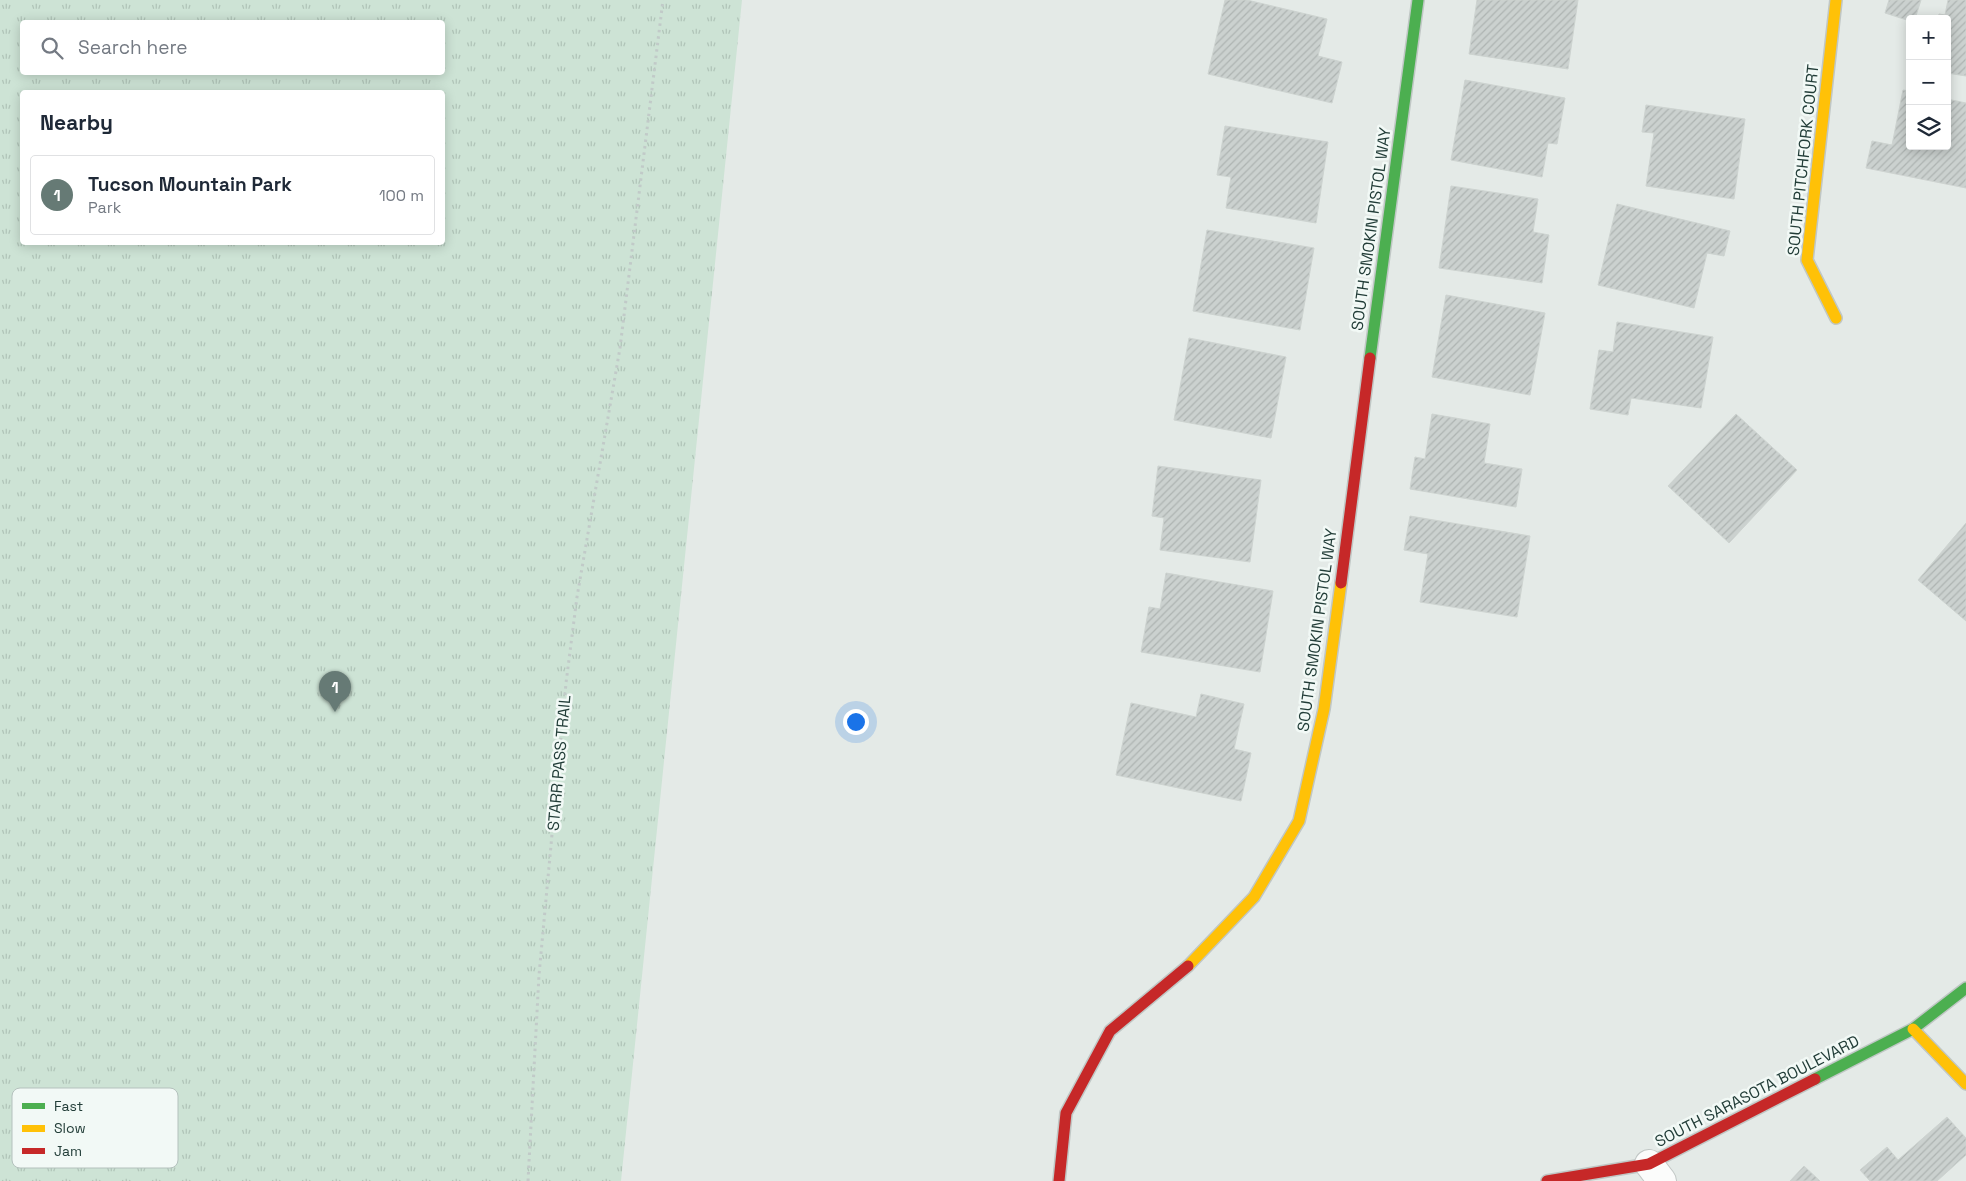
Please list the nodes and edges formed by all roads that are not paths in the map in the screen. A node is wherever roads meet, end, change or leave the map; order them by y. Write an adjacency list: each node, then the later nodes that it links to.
1 (1418, 0): 8 (street, SOUTH SMOKIN PISTOL WAY)
2 (1836, 0): 3 (street, SOUTH PITCHFORK COURT)
3 (1836, 318)
4 (1966, 988): 5 (street, SOUTH SARASOTA BOULEVARD)
5 (1913, 1029): 6 (street); 7 (street, SOUTH SARASOTA BOULEVARD)
6 (1966, 1084)
7 (1655, 1173): 9 (street, SOUTH SARASOTA BOULEVARD)
8 (1059, 1181)
9 (1547, 1181)

